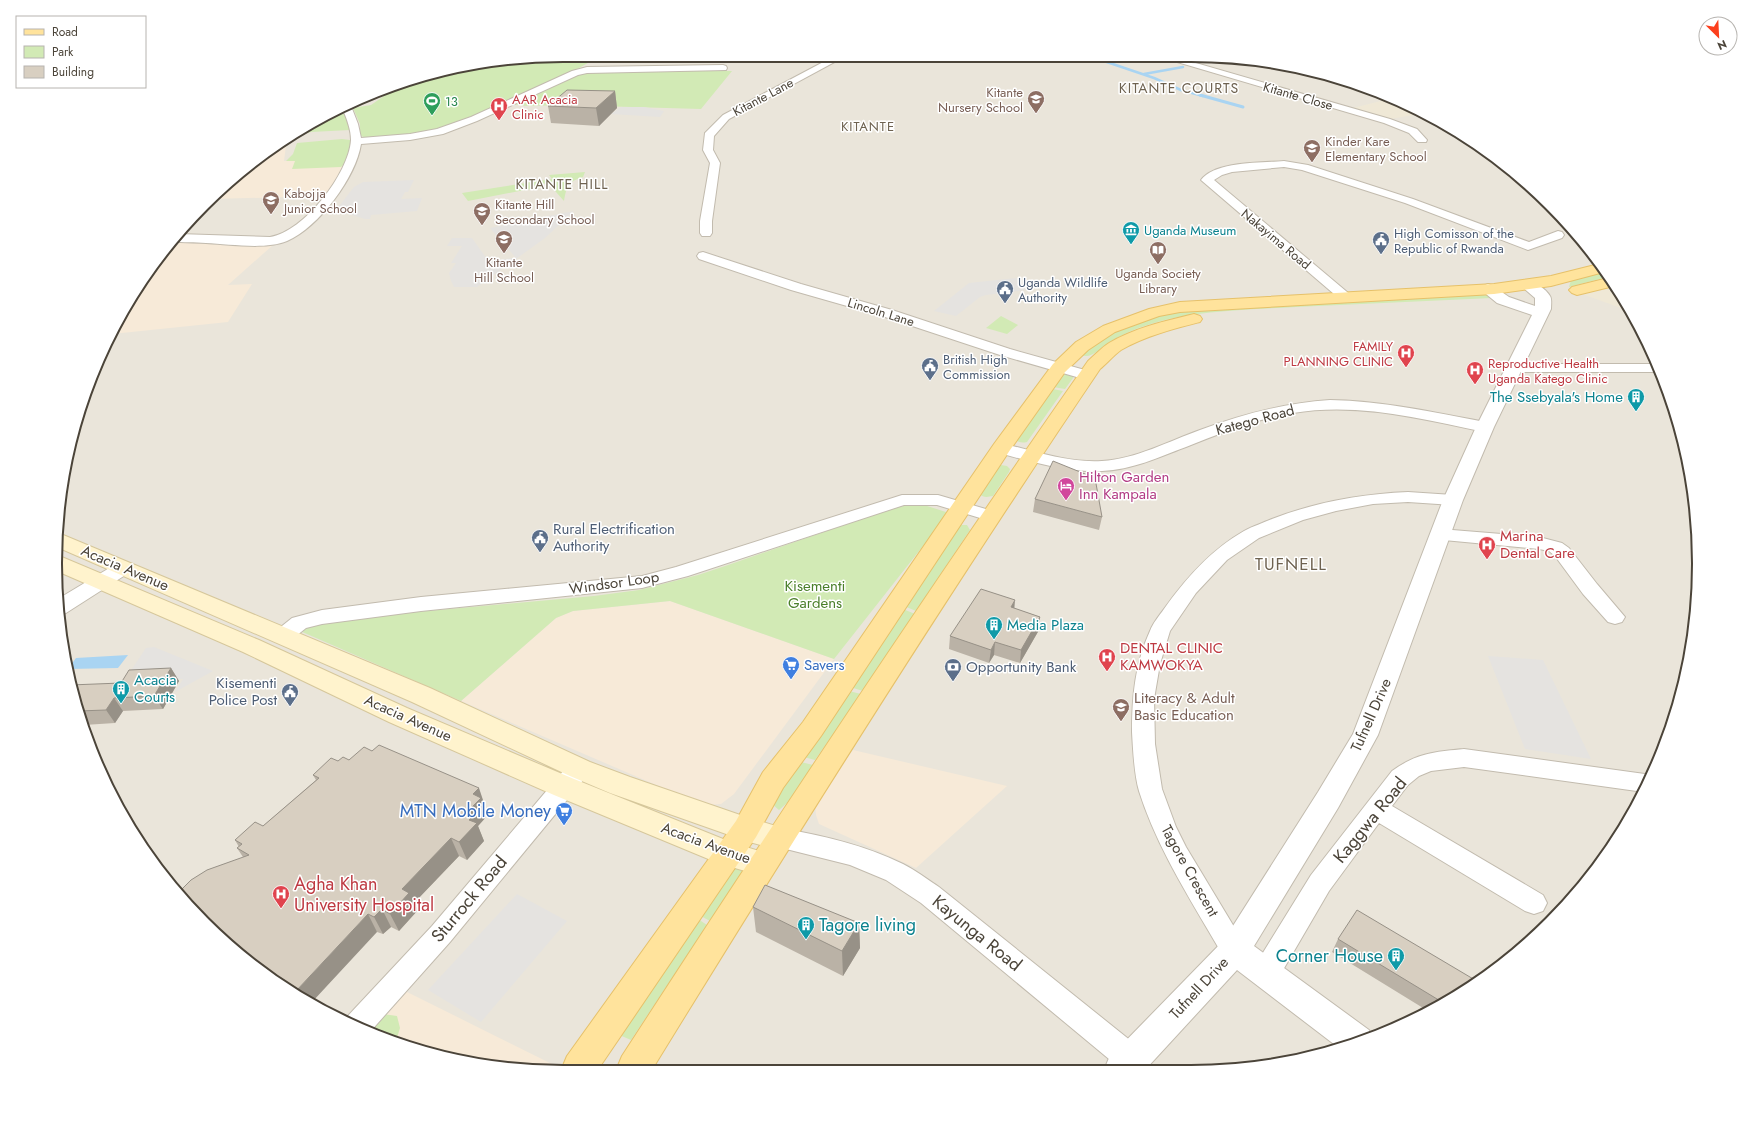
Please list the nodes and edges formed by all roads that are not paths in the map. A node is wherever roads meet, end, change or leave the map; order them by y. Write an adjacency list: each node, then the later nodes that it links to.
1 (830, 62): 7 (street, Kitante Lane)
2 (1180, 62): 5 (street, Kitante Close)
3 (723, 68): 6 (street)
4 (348, 111): 6 (street)
5 (1422, 140)
6 (356, 141): 9 (street)
7 (706, 233)
8 (1558, 235): 15 (street, Nakayima Road)
9 (182, 238)
10 (703, 256): 16 (street, Lincoln Lane)
11 (1596, 270): 14 (main road)
12 (1606, 283): 14 (main road)
13 (1495, 295): 14 (main road); 15 (main road); 19 (main road)
14 (1547, 296): 17 (street, Tufnell Drive)
15 (1346, 297): 16 (main road)
16 (1059, 368): 19 (street, Lincoln Lane); 21 (main road)
17 (1513, 368): 18 (street); 20 (street, Tufnell Drive)
18 (1650, 368)
19 (1087, 375): 22 (main road)
20 (1485, 427): 22 (street, Katego Road); 23 (street, Tufnell Drive)
21 (1001, 448): 22 (street, Katego Road); 24 (main road)
22 (1030, 456): 25 (main road)
23 (1453, 500): 26 (street, Tufnell Drive); 42 (street, Tagore Crescent)
24 (962, 506): 25 (street, Windsor Loop); 33 (street, Windsor Loop); 37 (main road)
25 (990, 516): 38 (main road)
26 (1440, 536): 32 (street); 42 (street, Tufnell Drive)
27 (63, 543): 29 (main road, Acacia Avenue)
28 (62, 564): 30 (main road, Acacia Avenue)
29 (122, 568): 30 (street); 33 (main road, Acacia Avenue)
30 (102, 581): 31 (street); 34 (main road, Acacia Avenue)
31 (64, 605)
32 (1615, 617)
33 (284, 635): 34 (main road, Acacia Avenue)
34 (572, 778): 37 (main road, Acacia Avenue); 39 (main road, Acacia Avenue); 44 (street, Sturrock Road)
35 (1641, 782): 36 (street, Kaggwa Road)
36 (1376, 809): 41 (street); 43 (street, Kaggwa Road)
37 (746, 829): 38 (main road, Acacia Avenue); 39 (main road)
38 (791, 840): 40 (street); 48 (street, Kayunga Road)
39 (728, 854): 40 (main road, Acacia Avenue); 46 (main road)
40 (762, 864): 47 (main road)
41 (1534, 903)
42 (1235, 950): 43 (street); 48 (street, Tufnell Drive)
43 (1266, 973): 45 (street)
44 (360, 1021)
45 (1352, 1038)
46 (581, 1065)
47 (636, 1065)
48 (1126, 1065)

